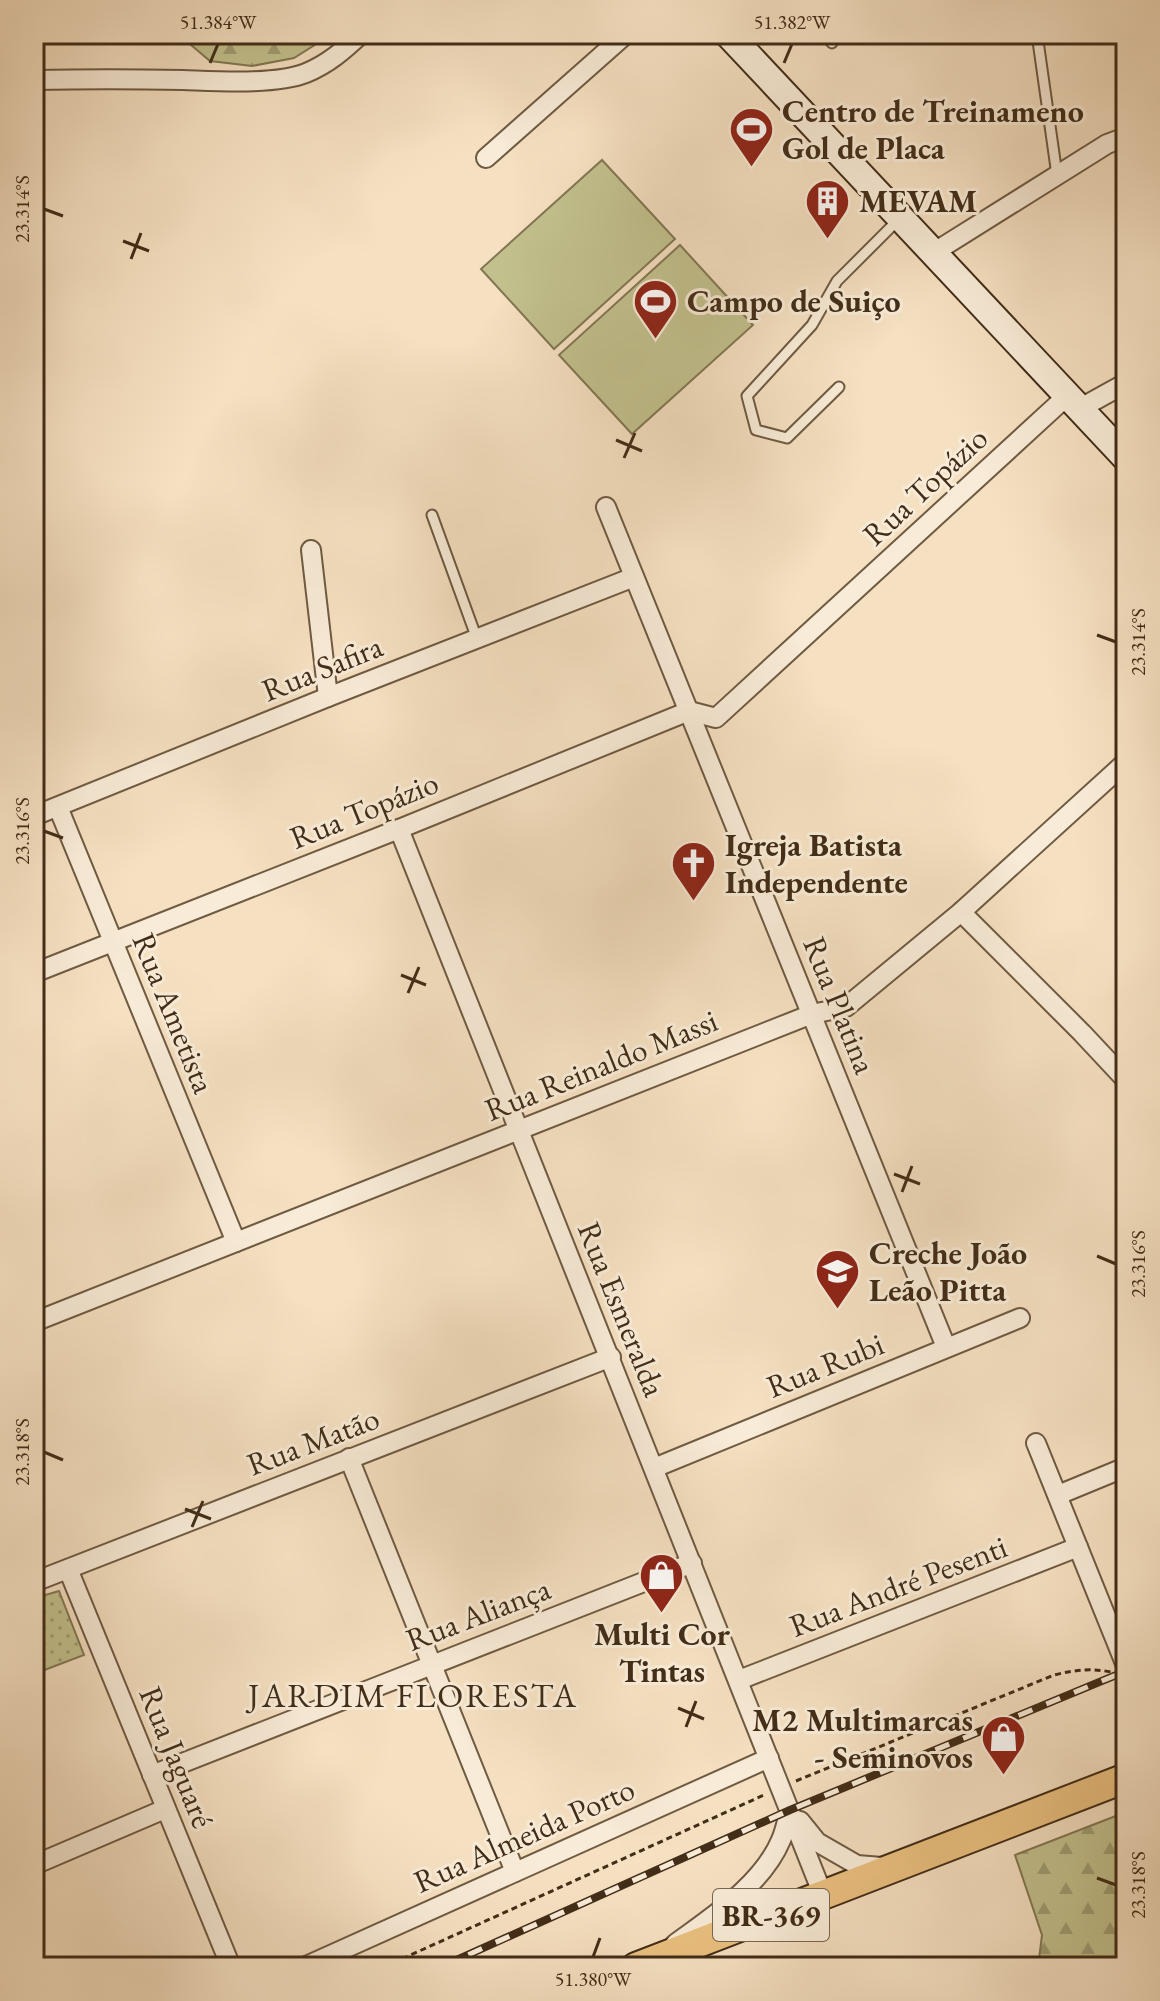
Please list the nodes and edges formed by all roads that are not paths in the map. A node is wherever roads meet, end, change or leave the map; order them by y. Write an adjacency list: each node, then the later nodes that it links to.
1 (361, 34): 7 (street)
2 (626, 34): 9 (street)
3 (728, 34): 11 (main road)
4 (824, 34): 6 (lane)
5 (1037, 34): 10 (lane)
6 (832, 43)
7 (34, 80)
8 (1126, 137): 10 (street)
9 (486, 158)
10 (1057, 175): 12 (street)
11 (900, 218): 12 (main road); 14 (lane)
12 (933, 253): 15 (main road)
13 (1126, 383): 15 (street, Rua Topázio)
14 (839, 387)
15 (1073, 402): 16 (main road); 24 (street, Rua Topázio)
16 (1126, 458)
17 (606, 507): 20 (street, Rua Platina)
18 (432, 515): 21 (lane)
19 (311, 550): 22 (street)
20 (634, 577): 21 (street, Rua Safira); 23 (street, Rua Platina)
21 (477, 639): 22 (street, Rua Safira)
22 (328, 697): 27 (street, Rua Safira)
23 (689, 711): 24 (street); 25 (street, Rua Platina); 29 (street, Rua Topázio)
24 (716, 718): 25 (street, Rua Topázio)
25 (698, 734): 33 (street, Rua Platina)
26 (1126, 762): 30 (street, Rua Reinaldo Massi)
27 (58, 807): 28 (street, Rua Safira); 31 (street, Rua Ametista)
28 (34, 816)
29 (399, 829): 31 (street, Rua Topázio); 35 (street, Rua Esmeralda)
30 (961, 912): 33 (street, Rua Reinaldo Massi); 34 (street)
31 (112, 941): 32 (street, Rua Topázio); 36 (street, Rua Ametista)
32 (34, 973)
33 (812, 1014): 35 (street, Rua Reinaldo Massi); 39 (street, Rua Platina)
34 (1126, 1080)
35 (518, 1130): 36 (street, Rua Reinaldo Massi); 40 (street, Rua Esmeralda)
36 (236, 1242): 38 (street, Rua Reinaldo Massi)
37 (1020, 1318): 39 (street, Rua Rubi)
38 (34, 1322)
39 (946, 1347): 44 (street, Rua Rubi)
40 (611, 1357): 42 (street, Rua Matão); 44 (street, Rua Esmeralda)
41 (1036, 1443): 45 (street)
42 (349, 1458): 48 (street, Rua Matão); 50 (street)
43 (1126, 1467): 45 (street)
44 (654, 1468): 47 (street, Rua Esmeralda)
45 (1058, 1495): 46 (street)
46 (1078, 1547): 51 (street); 52 (street, Rua André Pesenti)
47 (692, 1563): 50 (street, Rua Aliança); 52 (street, Rua Esmeralda)
48 (68, 1569): 49 (street, Rua Matão); 54 (street, Rua Jaguaré)
49 (35, 1579)
50 (431, 1665): 54 (street, Rua Aliança); 60 (street)
51 (1123, 1670)
52 (739, 1680): 53 (street, Rua Esmeralda)
53 (769, 1758): 57 (street, Rua Esmeralda); 60 (street, Rua Almeida Porto)
54 (152, 1775): 56 (street, Rua Jaguaré)
55 (1126, 1778): 59 (main road, BR-369)
56 (165, 1809): 58 (street); 63 (street, Rua Jaguaré)
57 (790, 1810): 59 (street, Rua Esmeralda); 61 (street, Rua Esmeralda); 62 (street)
58 (34, 1865)
59 (892, 1868): 61 (main road, BR-369)
60 (515, 1872): 64 (street, Rua Almeida Porto)
61 (823, 1895): 62 (main road, BR-369)
62 (643, 1964)
63 (231, 1967)
64 (304, 1967)

